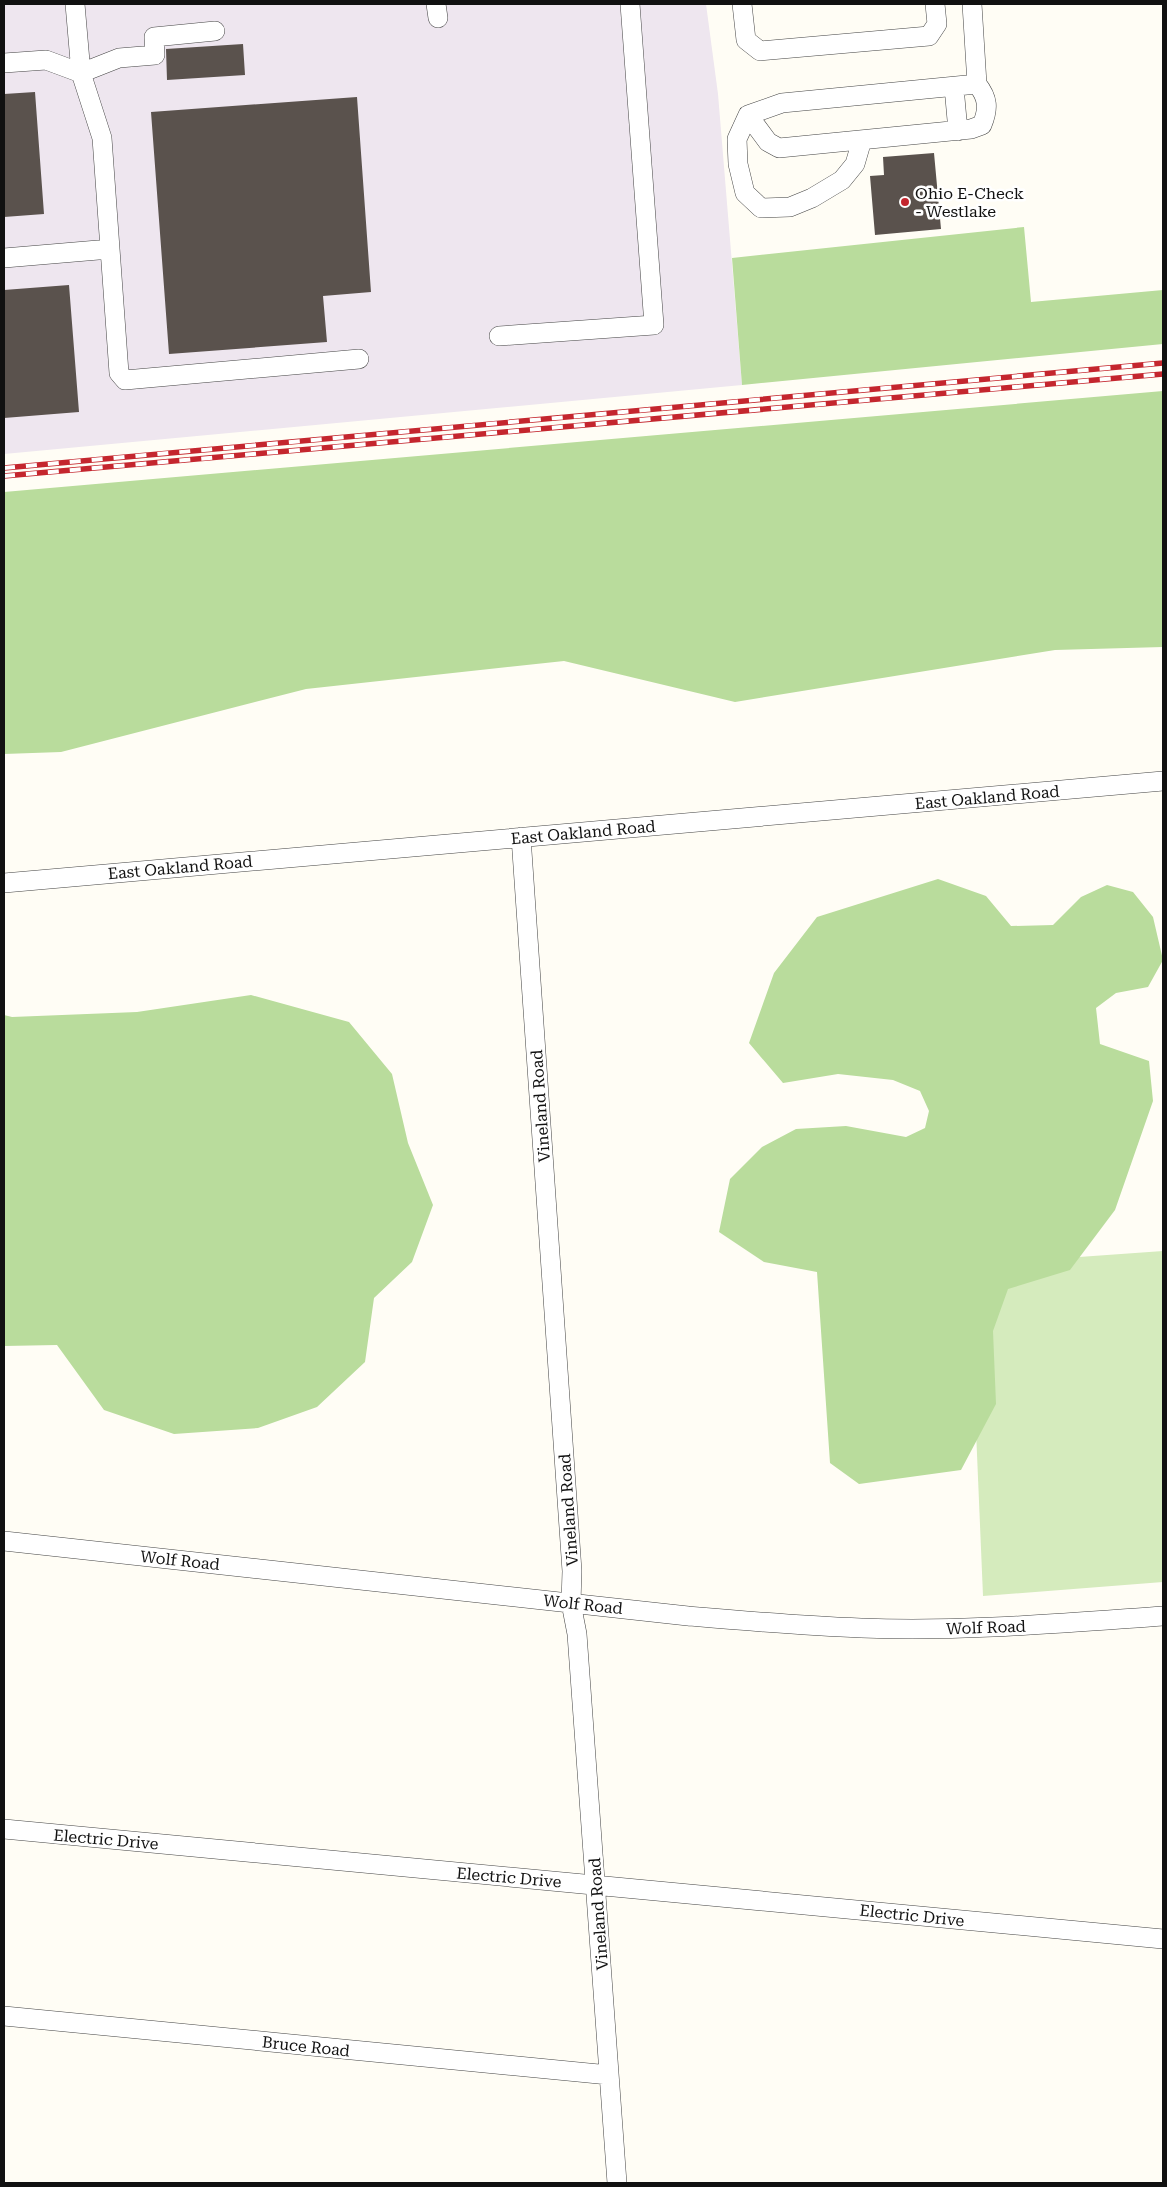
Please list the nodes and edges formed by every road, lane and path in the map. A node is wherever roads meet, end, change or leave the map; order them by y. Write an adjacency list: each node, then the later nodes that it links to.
1 (75, 4): 8 (street)
2 (630, 4): 16 (street)
3 (742, 4): 4 (street)
4 (935, 4)
5 (972, 4): 9 (street)
6 (215, 31): 8 (street)
7 (4, 63): 8 (street)
8 (81, 73): 14 (street)
9 (977, 84): 10 (street); 12 (street)
10 (954, 87): 11 (street); 12 (street)
11 (748, 115): 13 (street); 13 (street)
12 (958, 131): 13 (street)
13 (862, 140)
14 (110, 249): 15 (street); 17 (street)
15 (4, 258)
16 (499, 336)
17 (359, 359)
18 (1163, 782): 19 (street, East Oakland Road)
19 (521, 837): 20 (street, East Oakland Road); 22 (street, Vineland Road)
20 (4, 883)
21 (4, 1541): 22 (street, Wolf Road)
22 (572, 1602): 23 (street, Wolf Road); 25 (street, Vineland Road)
23 (1163, 1616)
24 (4, 1829): 25 (street, Electric Drive)
25 (596, 1885): 26 (street, Electric Drive); 28 (street, Vineland Road)
26 (1163, 1940)
27 (4, 2016): 28 (street, Bruce Road)
28 (609, 2075): 29 (street, Vineland Road)
29 (617, 2183)

